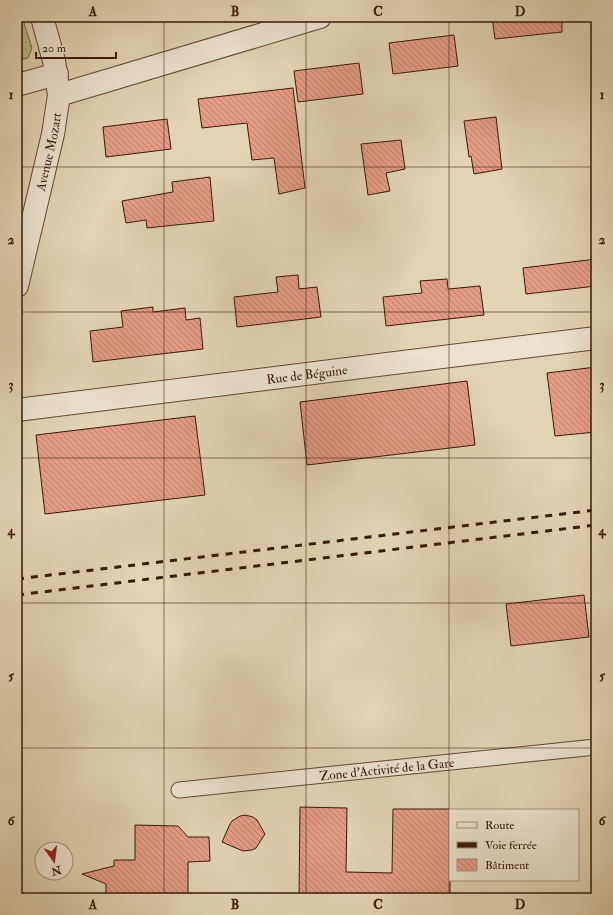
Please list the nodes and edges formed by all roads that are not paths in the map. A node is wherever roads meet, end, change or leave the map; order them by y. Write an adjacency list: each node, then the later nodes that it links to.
1 (42, 17): 3 (street, Avenue Mozart)
2 (320, 17): 3 (street)
3 (58, 84): 4 (street); 5 (street, Avenue Mozart)
4 (17, 85)
5 (17, 286)
6 (596, 338): 7 (street, Rue de Béguine)
7 (17, 410)
8 (596, 747): 9 (lane, Zone d’Activité de la Gare)
9 (179, 790)

